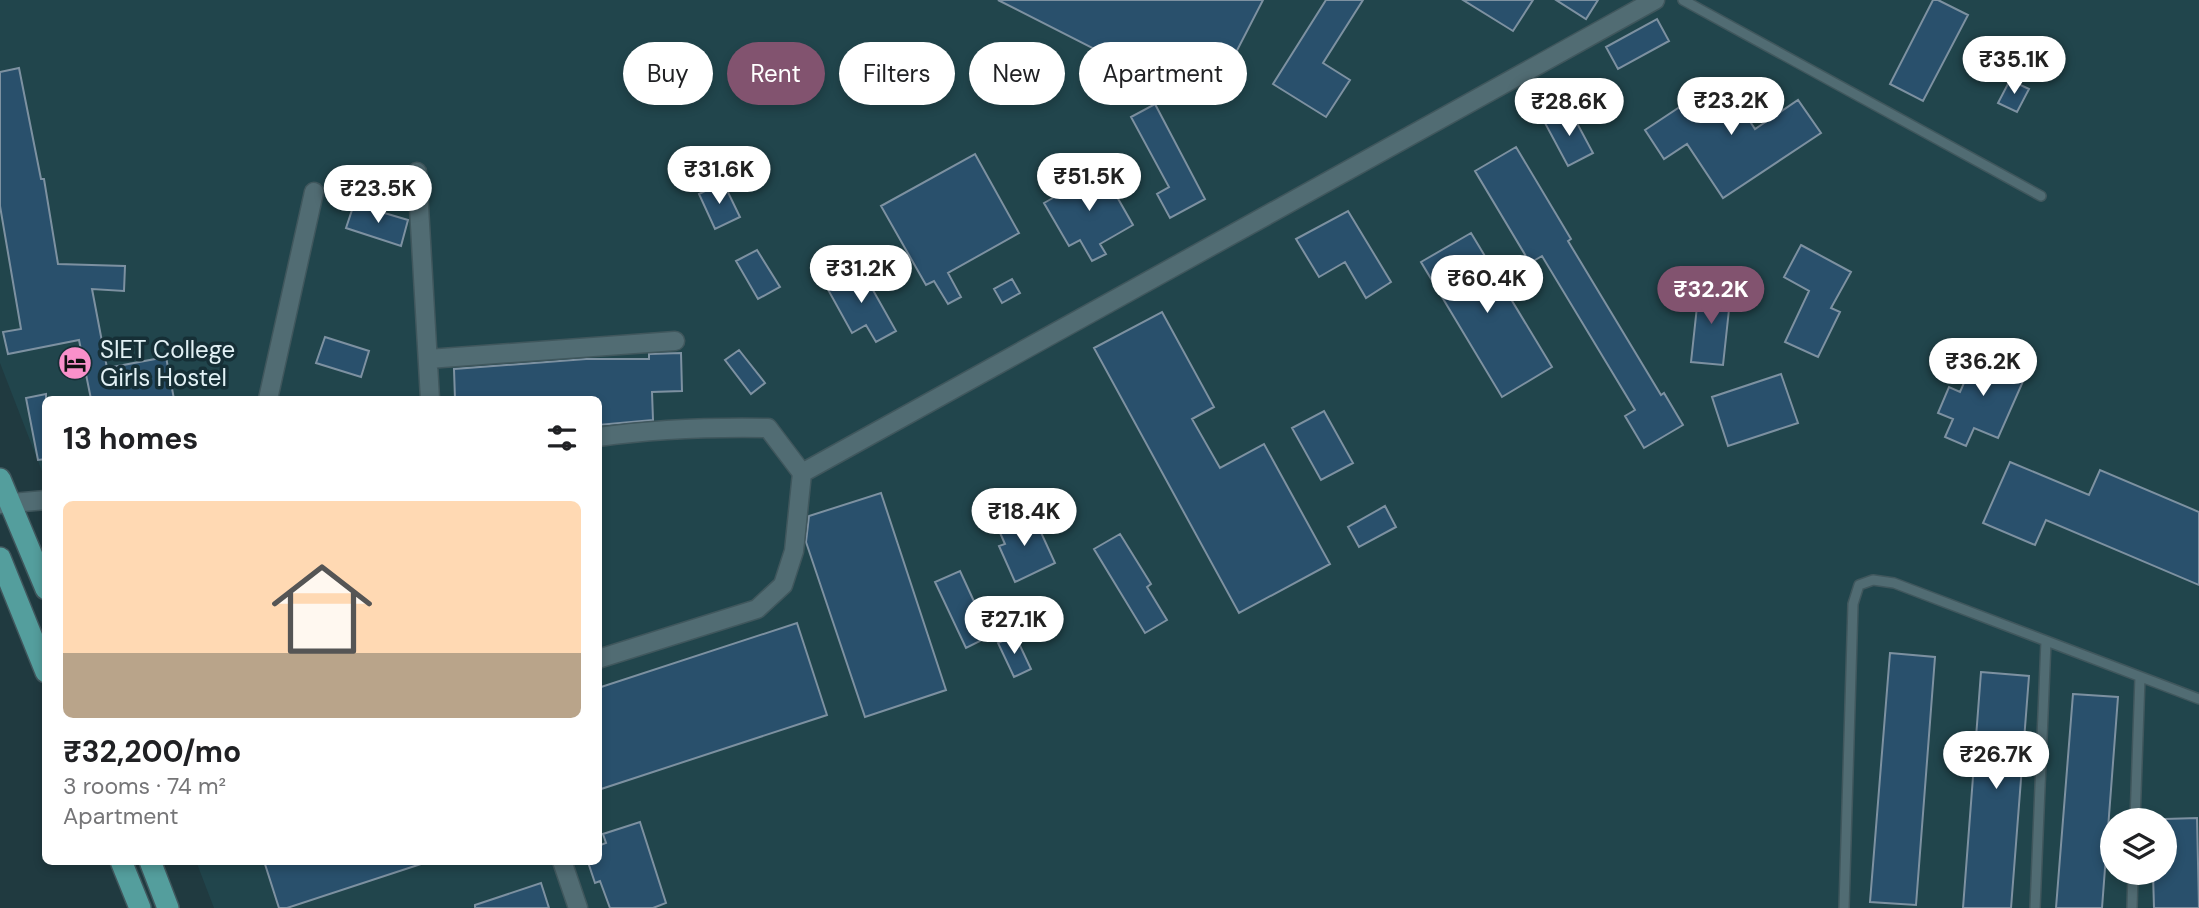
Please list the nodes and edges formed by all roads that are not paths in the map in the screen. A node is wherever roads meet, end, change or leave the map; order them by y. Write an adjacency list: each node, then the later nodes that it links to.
1 (1655, 0): 11 (street)
2 (1683, 0): 5 (lane)
3 (417, 172): 7 (street)
4 (314, 192): 8 (street)
5 (2041, 196)
6 (675, 341): 7 (street)
7 (428, 359): 9 (street)
8 (269, 396)
9 (430, 396)
10 (602, 436): 11 (street)
11 (802, 473): 18 (street)
12 (0, 478): 14 (main road)
13 (42, 500): 14 (street)
14 (5, 503): 16 (main road)
15 (0, 558): 19 (main road)
16 (42, 581)
17 (2046, 641): 20 (lane); 30 (lane); 31 (lane)
18 (602, 658)
19 (42, 662)
20 (2140, 677): 21 (lane); 22 (lane)
21 (2199, 699)
22 (2135, 808)
23 (123, 865): 27 (main road)
24 (152, 865): 28 (main road)
25 (563, 865): 29 (street)
26 (2133, 885): 32 (lane)
27 (140, 908)
28 (168, 908)
29 (578, 908)
30 (1844, 908)
31 (2035, 908)
32 (2132, 908)

